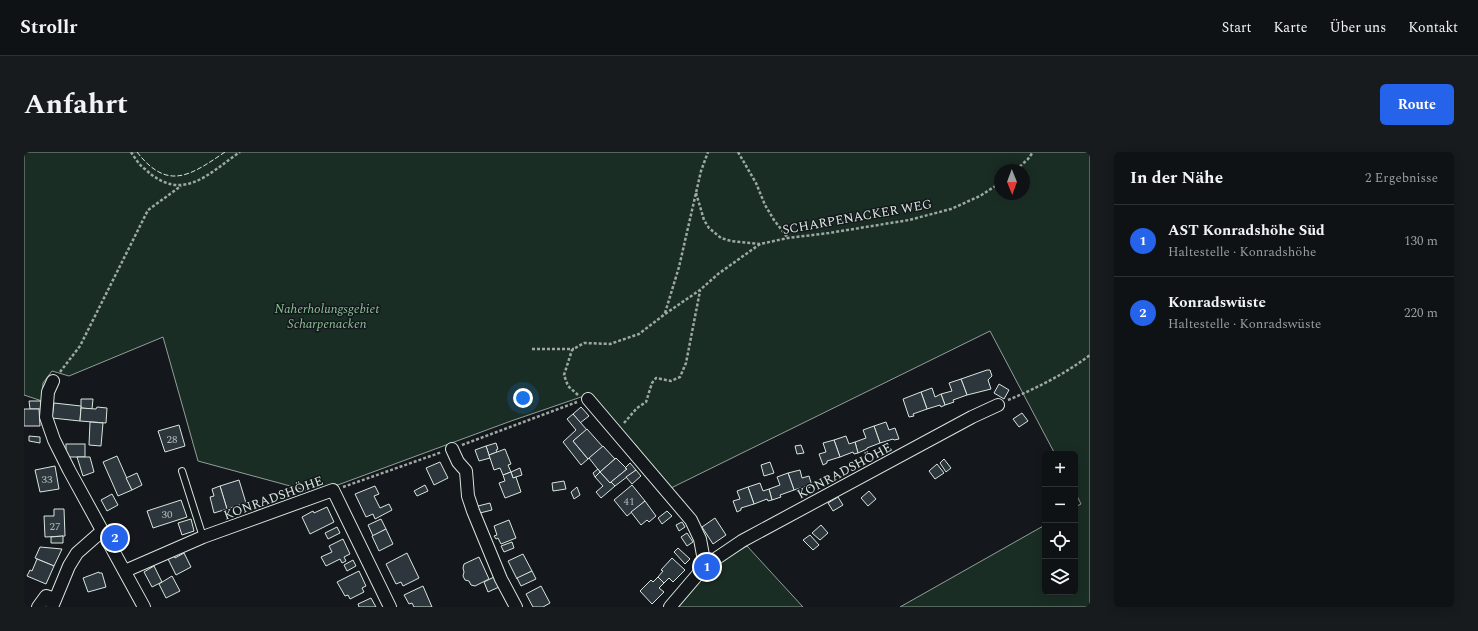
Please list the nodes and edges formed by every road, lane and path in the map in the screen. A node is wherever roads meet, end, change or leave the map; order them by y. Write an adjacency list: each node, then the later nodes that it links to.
1 (131, 152): 7 (path)
2 (240, 152): 7 (path)
3 (708, 152): 9 (path)
4 (738, 152): 10 (path)
5 (1033, 152): 6 (path)
6 (1023, 164)
7 (182, 186): 17 (path)
8 (994, 188): 10 (path, SCHARPENACKER WEG)
9 (696, 193): 11 (path); 13 (path)
10 (788, 238): 11 (path, SCHARPENACKER WEG)
11 (760, 244): 12 (path)
12 (700, 290): 13 (path); 20 (path)
13 (665, 314): 15 (path)
14 (532, 348): 15 (path)
15 (575, 349): 18 (path)
16 (1090, 355): 19 (path)
17 (53, 381): 23 (street)
18 (588, 399): 20 (street)
19 (998, 405): 25 (street, KONRADSHÖHE)
20 (617, 433): 25 (street)
21 (452, 449): 31 (street)
22 (182, 471): 24 (lane)
23 (102, 531): 26 (street); 27 (street)
24 (203, 537): 26 (street, KONRADSHÖHE); 30 (street, KONRADSHÖHE)
25 (705, 566): 32 (street, KONRADSHÖHE)
26 (125, 571): 29 (street)
27 (53, 603): 28 (street)
28 (38, 607)
29 (144, 607)
30 (390, 607)
31 (516, 607)
32 (670, 607)

